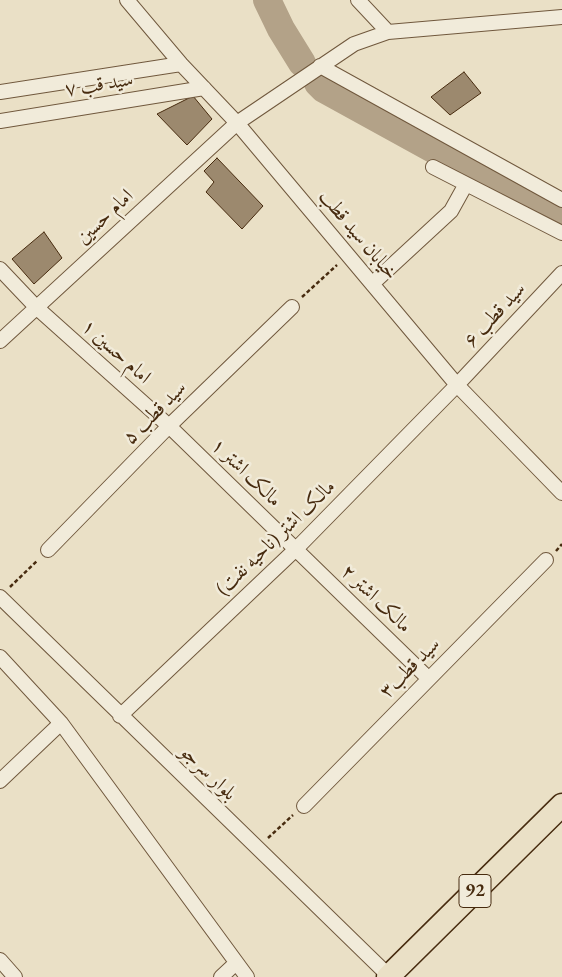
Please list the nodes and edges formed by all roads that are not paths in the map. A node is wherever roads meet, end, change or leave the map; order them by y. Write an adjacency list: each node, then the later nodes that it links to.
1 (127, 0): 5 (street, خیابان سید قطب)
2 (358, 0): 4 (street)
3 (562, 17): 4 (street, امام حسین)
4 (388, 32): 6 (street, امام حسین)
5 (181, 64): 7 (street, خیابان سید قطب); 8 (street)
6 (320, 66): 10 (street, امام حسین); 13 (street)
7 (204, 88): 9 (street, سید قب ۷); 10 (street, خیابان سید قطب)
8 (0, 92)
9 (0, 121)
10 (237, 123): 17 (street, خیابان سید قطب); 19 (street, امام حسین)
11 (433, 167): 12 (street)
12 (466, 184): 14 (street); 17 (street)
13 (562, 200)
14 (562, 233)
15 (0, 269): 19 (street, امام حسین ۱)
16 (562, 273): 21 (street, سید قطب ۶)
17 (373, 283): 21 (street, خیابان سید قطب)
18 (292, 306): 22 (street, سید قطب ۵)
19 (36, 307): 20 (street, امام حسین); 22 (street, امام حسین ۱)
20 (0, 341)
21 (457, 385): 23 (street, خیابان سید قطب); 24 (street, مالک اشتر (ناحیه نفت))
22 (169, 426): 24 (street, مالک اشتر ۱); 25 (street, سید قطب ۵)
23 (562, 493)
24 (296, 549): 29 (street, مالک اشتر ۲); 30 (street, مالک اشتر (ناحیه نفت))
25 (48, 550)
26 (546, 560): 29 (street, سید قطب۳)
27 (3, 594): 30 (street, بلوار سرجو)
28 (0, 658): 31 (street)
29 (428, 678): 34 (street, سید قطب۳)
30 (120, 716): 40 (street, بلوار سرجو)
31 (62, 723): 32 (street); 36 (street)
32 (0, 781)
33 (562, 805): 40 (main road, 92)
34 (304, 806)
35 (0, 960): 37 (street)
36 (236, 963): 38 (street); 39 (street)
37 (15, 977)
38 (221, 977)
39 (247, 977)
40 (389, 977)

